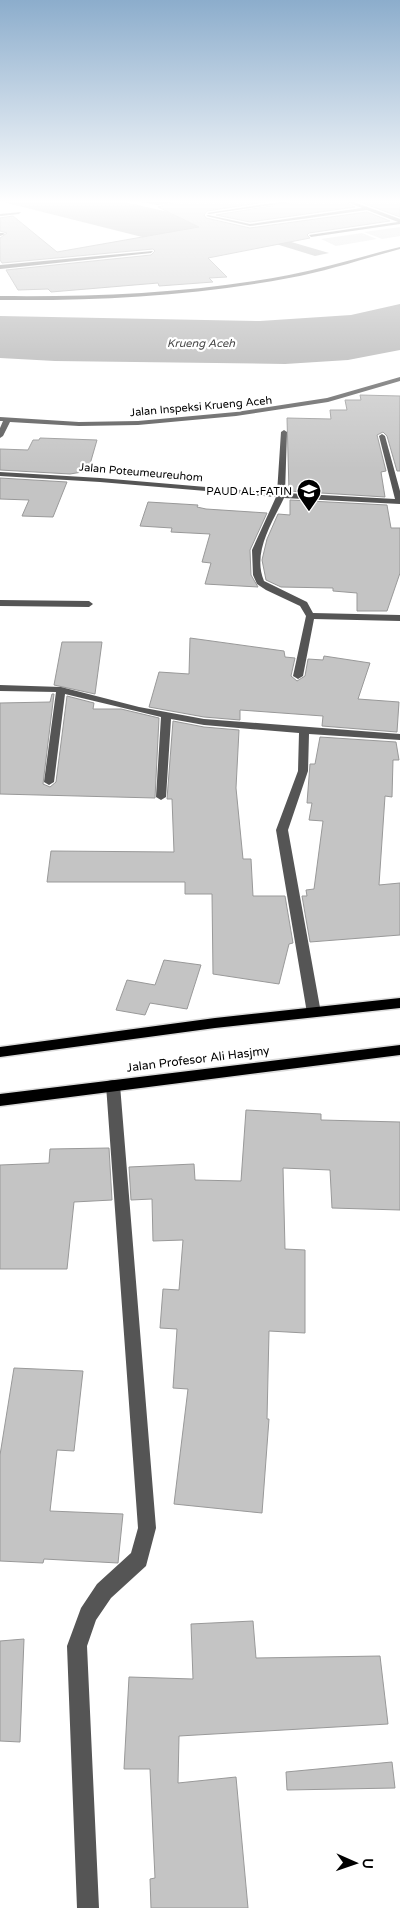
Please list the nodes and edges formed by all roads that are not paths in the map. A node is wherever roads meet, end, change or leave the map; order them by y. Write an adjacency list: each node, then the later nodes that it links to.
1 (179, 291): 2 (street)
2 (0, 298)
3 (400, 379): 4 (street, Jalan Inspeksi Krueng Aceh)
4 (4, 420): 6 (street)
5 (284, 432): 9 (street)
6 (0, 436)
7 (382, 436): 10 (street)
8 (0, 474): 9 (street, Jalan Poteumeureuhom)
9 (281, 495): 10 (street, Jalan Poteumeureuhom); 13 (street)
10 (400, 502)
11 (0, 603): 12 (street)
12 (89, 604)
13 (310, 616): 14 (street); 15 (street)
14 (400, 618)
15 (298, 676)
16 (0, 688): 17 (street)
17 (61, 690): 18 (street); 21 (street)
18 (166, 714): 19 (street); 22 (street)
19 (304, 731): 20 (street); 24 (street)
20 (400, 738)
21 (49, 782)
22 (161, 797)
23 (400, 1002): 24 (main road)
24 (314, 1013): 26 (main road)
25 (400, 1050): 27 (main road, Jalan Profesor Ali Hasjmy)
26 (0, 1052)
27 (112, 1085): 28 (main road, Jalan Profesor Ali Hasjmy); 29 (street)
28 (0, 1100)
29 (88, 1908)

